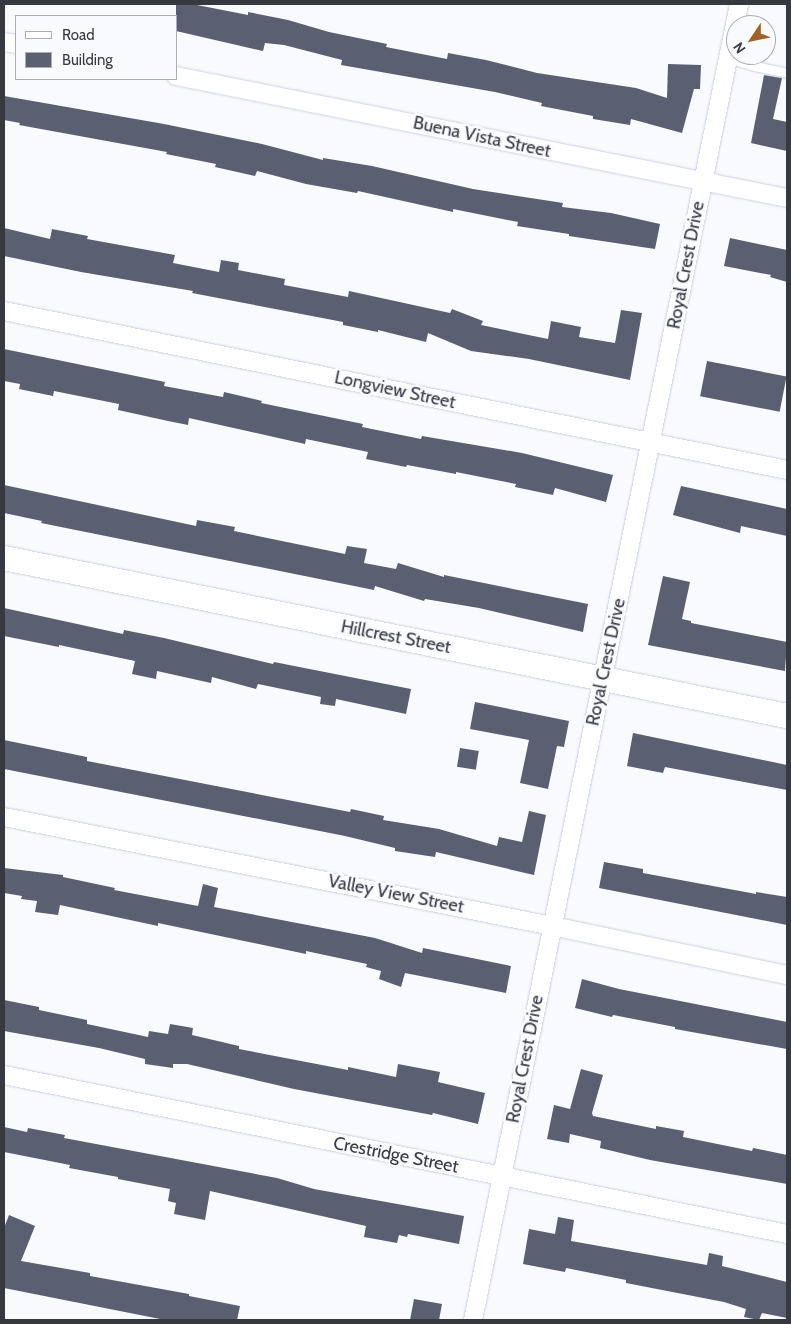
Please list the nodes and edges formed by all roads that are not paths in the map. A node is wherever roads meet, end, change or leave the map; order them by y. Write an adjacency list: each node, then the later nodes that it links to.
1 (727, 65): 5 (street, Royal Crest Drive)
2 (752, 65): 3 (lane)
3 (787, 73)
4 (178, 76): 5 (street, Buena Vista Street)
5 (703, 182): 6 (street, Buena Vista Street); 8 (street, Royal Crest Drive)
6 (787, 198)
7 (4, 310): 8 (street, Longview Street)
8 (651, 443): 9 (street, Longview Street); 11 (street, Royal Crest Drive)
9 (787, 470)
10 (4, 558): 11 (street, Hillcrest Street)
11 (603, 678): 12 (street, Hillcrest Street); 14 (street, Royal Crest Drive)
12 (787, 716)
13 (4, 816): 14 (street, Valley View Street)
14 (552, 926): 15 (street, Valley View Street); 17 (street, Royal Crest Drive)
15 (787, 975)
16 (4, 1075): 17 (street, Crestridge Street)
17 (502, 1176): 18 (street, Crestridge Street); 19 (street, Royal Crest Drive)
18 (787, 1234)
19 (473, 1320)

